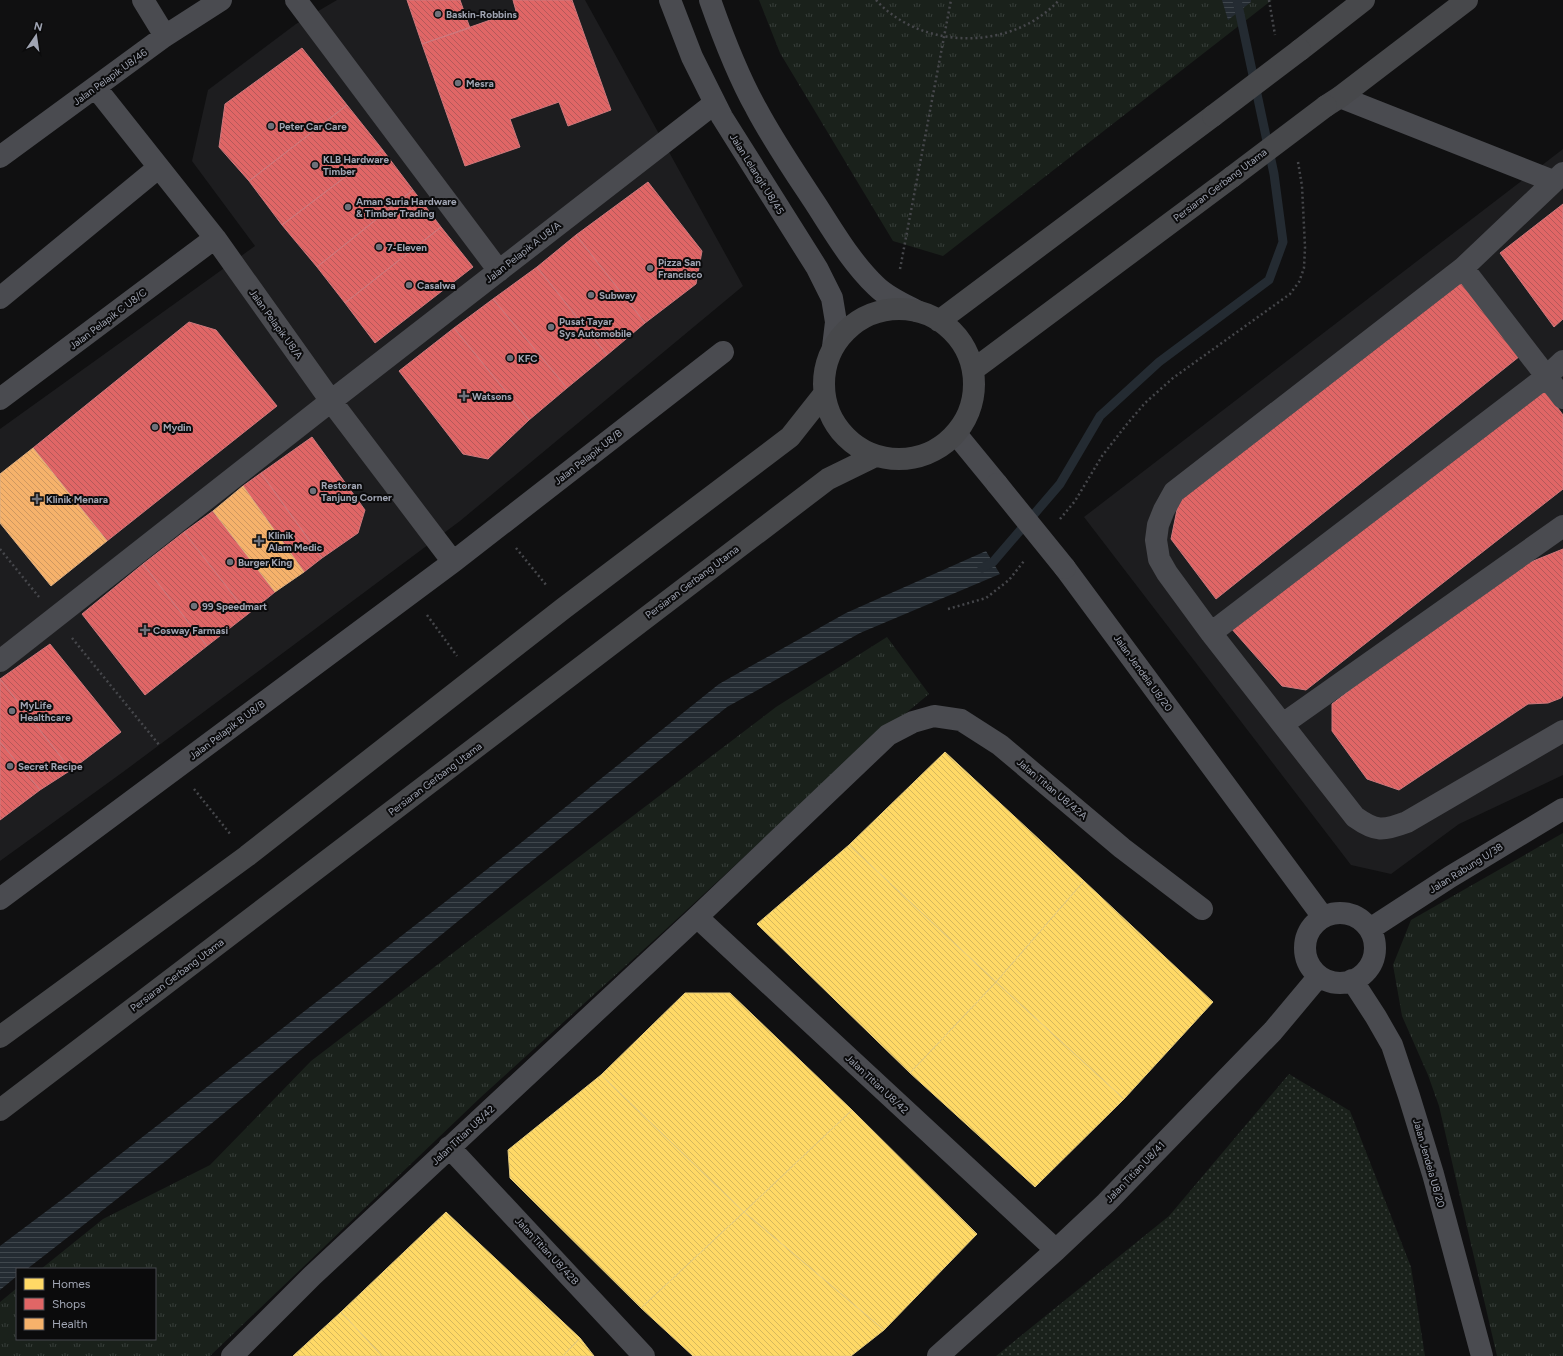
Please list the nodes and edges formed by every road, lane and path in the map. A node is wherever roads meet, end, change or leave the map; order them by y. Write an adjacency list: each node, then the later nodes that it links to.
1 (143, 0): 12 (street)
2 (221, 0): 12 (street, Jalan Pelapik U8/46)
3 (296, 0): 24 (street)
4 (670, 0): 17 (street, Jalan Lelangit U8/45)
5 (710, 0): 26 (street)
6 (876, 0): 13 (path)
7 (951, 0): 13 (path)
8 (1059, 0): 13 (path)
9 (1269, 0): 14 (path)
10 (1364, 0): 28 (main road, bridge)
11 (1467, 0): 16 (main road, Persiaran Gerbang Utama)
12 (165, 36): 15 (street, Jalan Pelapik U8/46)
13 (944, 37): 26 (path)
14 (1276, 39)
15 (96, 88): 19 (street, Jalan Pelapik U8/46); 20 (street, Jalan Pelapik U8/A)
16 (1333, 102): 21 (street); 32 (main road, Persiaran Gerbang Utama, bridge)
17 (715, 103): 24 (street, Jalan Pelapik A U8/A); 29 (street, Jalan Lelangit U8/45)
18 (1297, 155): 40 (path)
19 (0, 157)
20 (158, 168): 22 (street, Jalan Pelapik U8/A); 25 (street)
21 (1558, 177): 23 (street)
22 (215, 238): 36 (street, Jalan Pelapik C U8/C); 37 (street, Jalan Pelapik U8/A)
23 (1463, 268): 33 (street); 50 (street)
24 (499, 271): 37 (street, Jalan Pelapik A U8/A)
25 (0, 298)
26 (894, 299): 27 (street)
27 (917, 311): 28 (main road); 29 (main road)
28 (939, 320): 32 (main road)
29 (833, 347): 34 (main road)
30 (723, 352): 42 (street, Jalan Pelapik U8/B)
31 (1563, 361): 33 (street)
32 (973, 370): 38 (main road)
33 (1546, 376): 35 (street); 50 (street)
34 (824, 394): 39 (main road); 47 (main road)
35 (1563, 398)
36 (0, 399)
37 (332, 401): 45 (street, Jalan Pelapik U8/A); 49 (street, Jalan Pelapik A U8/A)
38 (956, 434): 39 (main road); 62 (street, Jalan Jendela U8/20, bridge)
39 (875, 456): 67 (main road, Persiaran Gerbang Utama)
40 (1059, 519)
41 (1563, 526): 53 (street)
42 (487, 536): 45 (street, Jalan Pelapik U8/B); 47 (path)
43 (0, 549): 49 (path)
44 (1029, 556): 48 (path)
45 (453, 562): 46 (street, Jalan Pelapik B U8/B)
46 (425, 583): 52 (path); 56 (street, Jalan Pelapik B U8/B)
47 (564, 608): 52 (main road)
48 (948, 609)
49 (56, 618): 51 (street, Jalan Pelapik A U8/A); 56 (path)
50 (1212, 633): 53 (street)
51 (0, 661)
52 (474, 678): 58 (main road)
53 (1283, 724): 54 (street)
54 (1563, 730)
55 (888, 735): 60 (street, Jalan Titian U8/42A); 61 (street, Jalan Titian U8/42)
56 (177, 767): 58 (path); 59 (street, Jalan Pelapik B U8/B)
57 (1563, 809): 63 (street, Jalan Rabung U/38)
58 (247, 856): 66 (main road)
59 (0, 899)
60 (1202, 909)
61 (697, 917): 68 (street, Jalan Titian U8/42); 69 (street, Jalan Titian U8/42)
62 (1323, 917): 63 (street); 64 (street)
63 (1370, 929): 65 (street)
64 (1319, 976): 65 (street); 69 (street, Jalan Titian U8/41)
65 (1352, 980): 73 (street, Jalan Jendela U8/20)
66 (0, 1037)
67 (0, 1110)
68 (450, 1147): 70 (street, Jalan Titian U8/42); 71 (street, Jalan Titian U8/42B)
69 (1056, 1250): 72 (street, Jalan Titian U8/41)
70 (232, 1356)
71 (644, 1356)
72 (938, 1356)
73 (1482, 1356)

